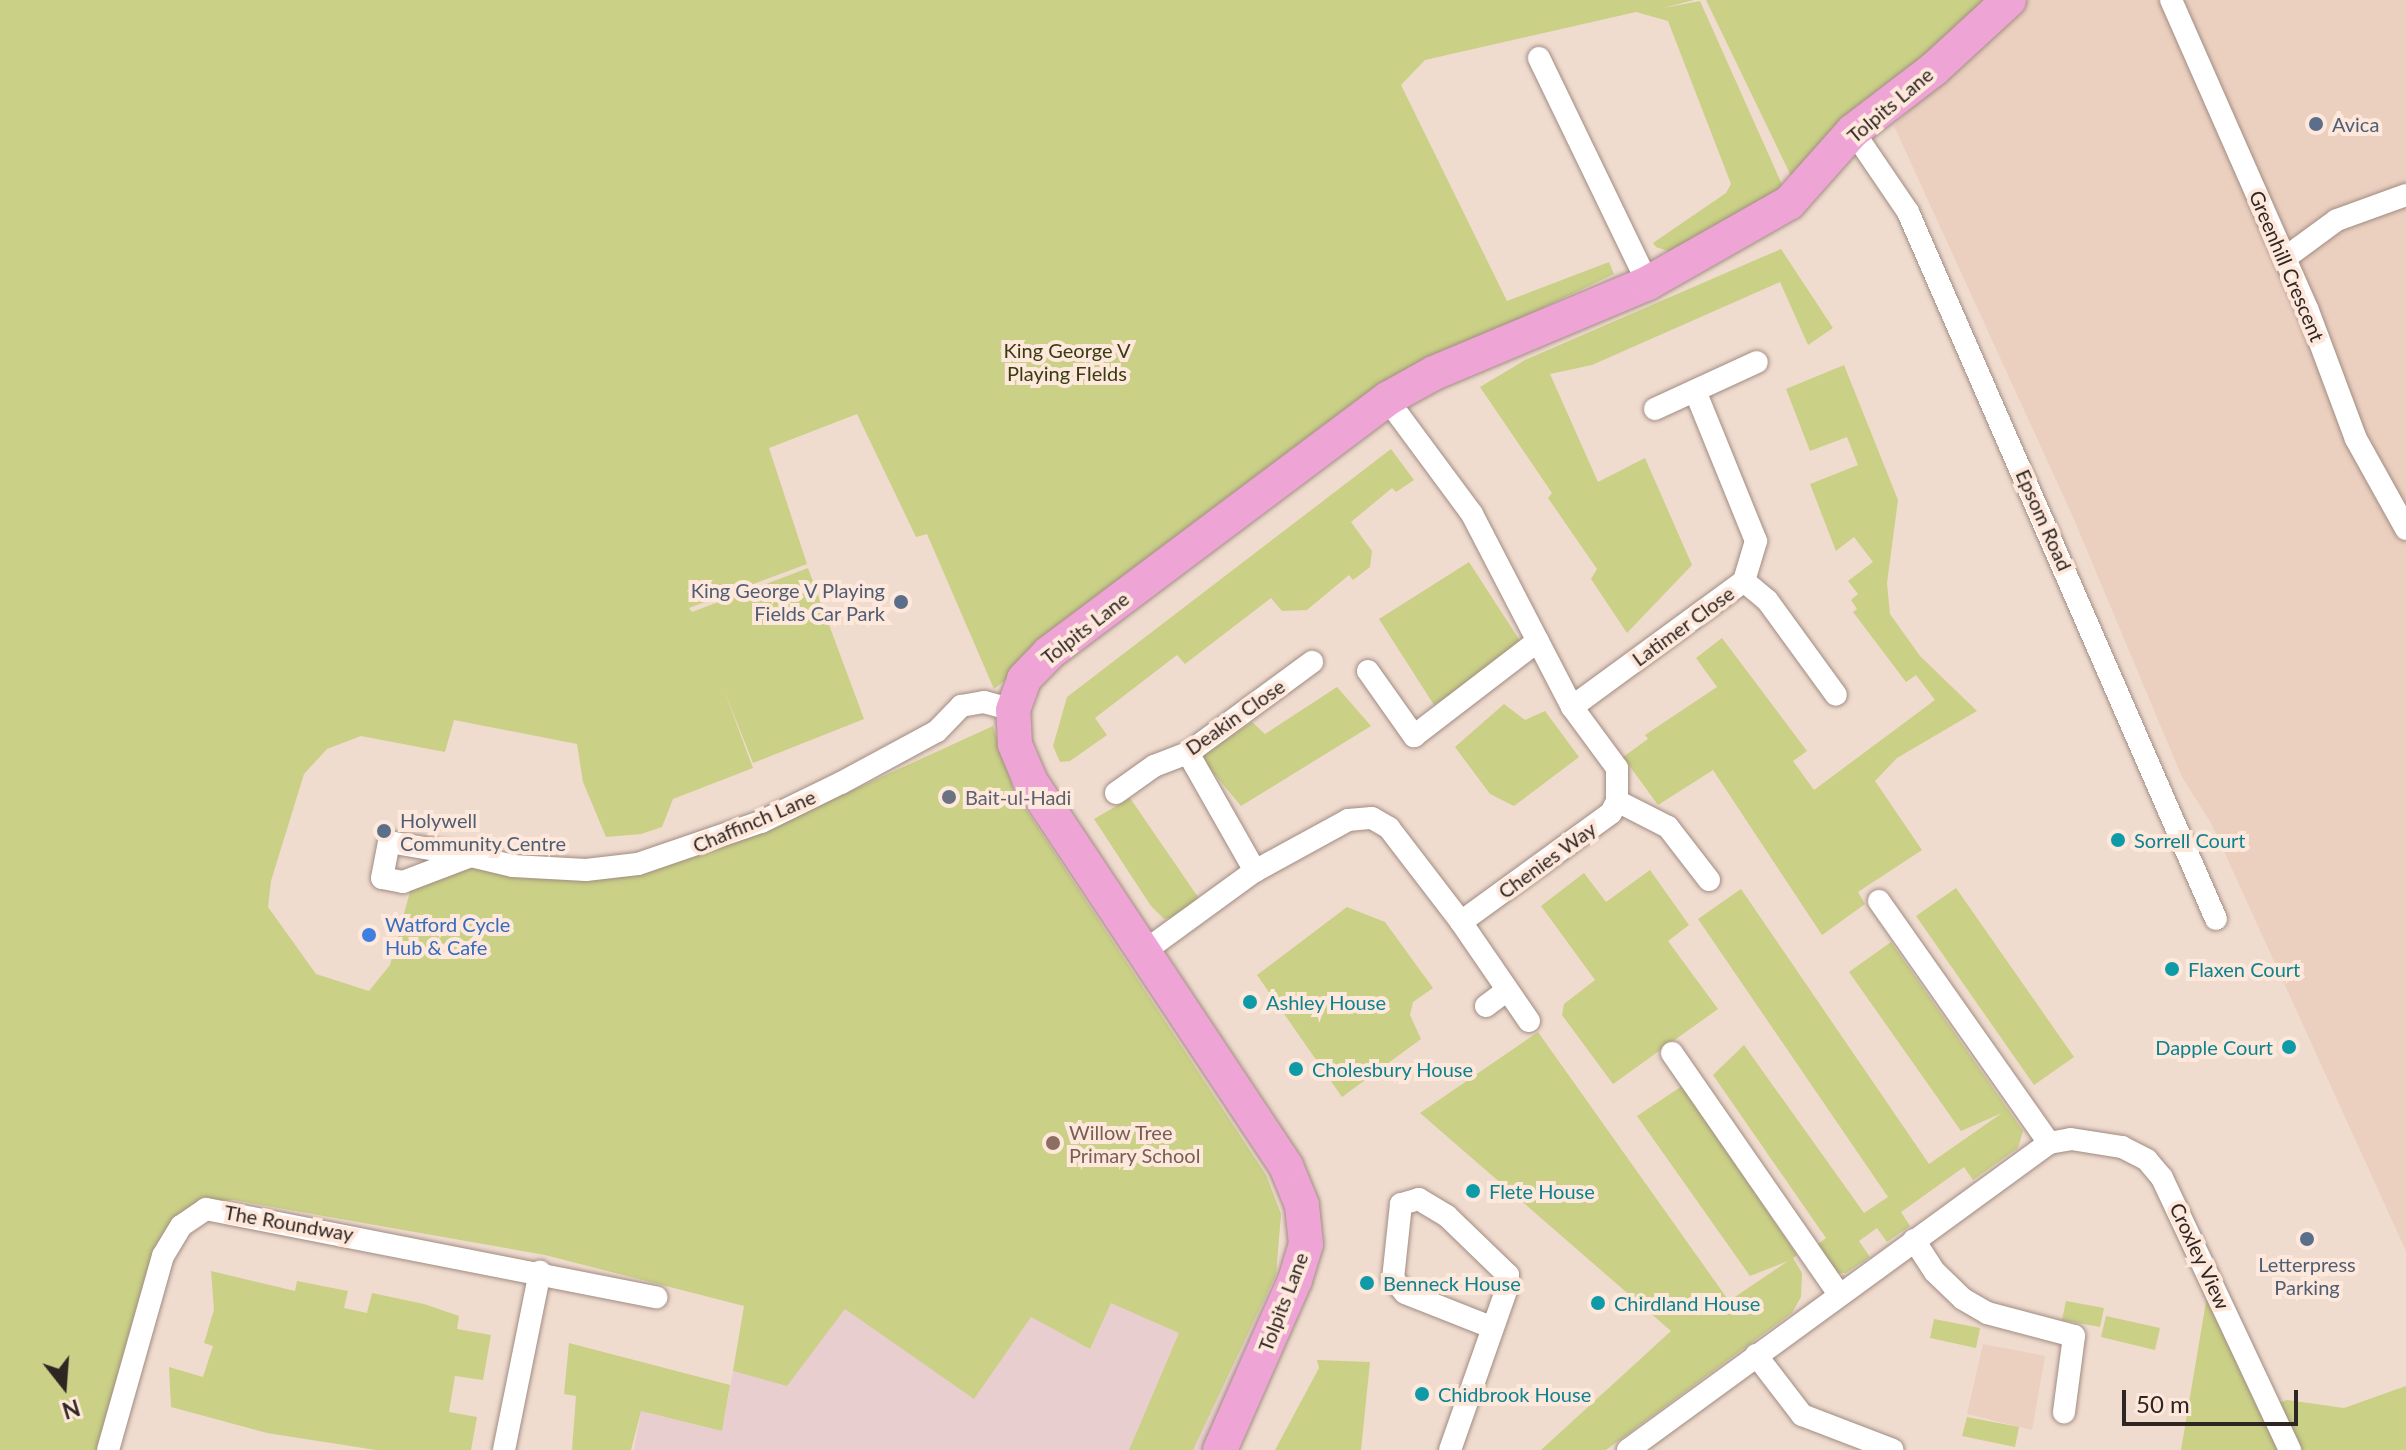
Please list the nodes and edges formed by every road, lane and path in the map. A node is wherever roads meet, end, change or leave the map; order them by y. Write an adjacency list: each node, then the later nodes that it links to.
1 (2009, 0): 4 (main road, Tolpits Lane)
2 (2171, 0): 6 (street, Greenhill Crescent)
3 (1539, 58): 7 (street)
4 (1853, 131): 7 (main road, Tolpits Lane); 27 (street, Epsom Road)
5 (2406, 195): 6 (street)
6 (2285, 258): 12 (street, Greenhill Crescent)
7 (1648, 283): 10 (main road, Tolpits Lane)
8 (1757, 362): 9 (street)
9 (1695, 391): 11 (street); 13 (street, Latimer Close)
10 (1387, 399): 14 (street); 19 (main road, Tolpits Lane)
11 (1655, 409)
12 (2406, 529)
13 (1744, 581): 17 (street); 18 (street, Latimer Close)
14 (1538, 641): 16 (street); 18 (street)
15 (1312, 662): 20 (street, Deakin Close)
16 (1368, 671)
17 (1836, 695)
18 (1572, 707): 22 (street)
19 (1013, 710): 23 (street, Chaffinch Lane); 29 (main road, Tolpits Lane)
20 (1188, 753): 21 (street, Deakin Close); 24 (street)
21 (1116, 793)
22 (1617, 801): 25 (street); 28 (street, Chenies Way)
23 (471, 856)
24 (1255, 871): 28 (street); 29 (street)
25 (1709, 880)
26 (1879, 901): 34 (street)
27 (2216, 919)
28 (1461, 922): 30 (street)
29 (1142, 953): 44 (main road, Tolpits Lane)
30 (1506, 991): 31 (street); 32 (street)
31 (1486, 1006)
32 (1529, 1021)
33 (1672, 1053): 37 (street)
34 (2049, 1143): 35 (street); 48 (street, Croxley View)
35 (1914, 1240): 37 (street); 41 (street)
36 (540, 1272): 38 (street, The Roundway); 42 (street, The Roundway); 43 (street)
37 (1839, 1294): 40 (street)
38 (656, 1297)
39 (1491, 1327): 39 (street); 45 (street)
40 (1756, 1355): 46 (street); 47 (street)
41 (2064, 1412)
42 (108, 1450)
43 (504, 1450)
44 (1220, 1450)
45 (1450, 1450)
46 (1628, 1450)
47 (1893, 1450)
48 (2290, 1450)

